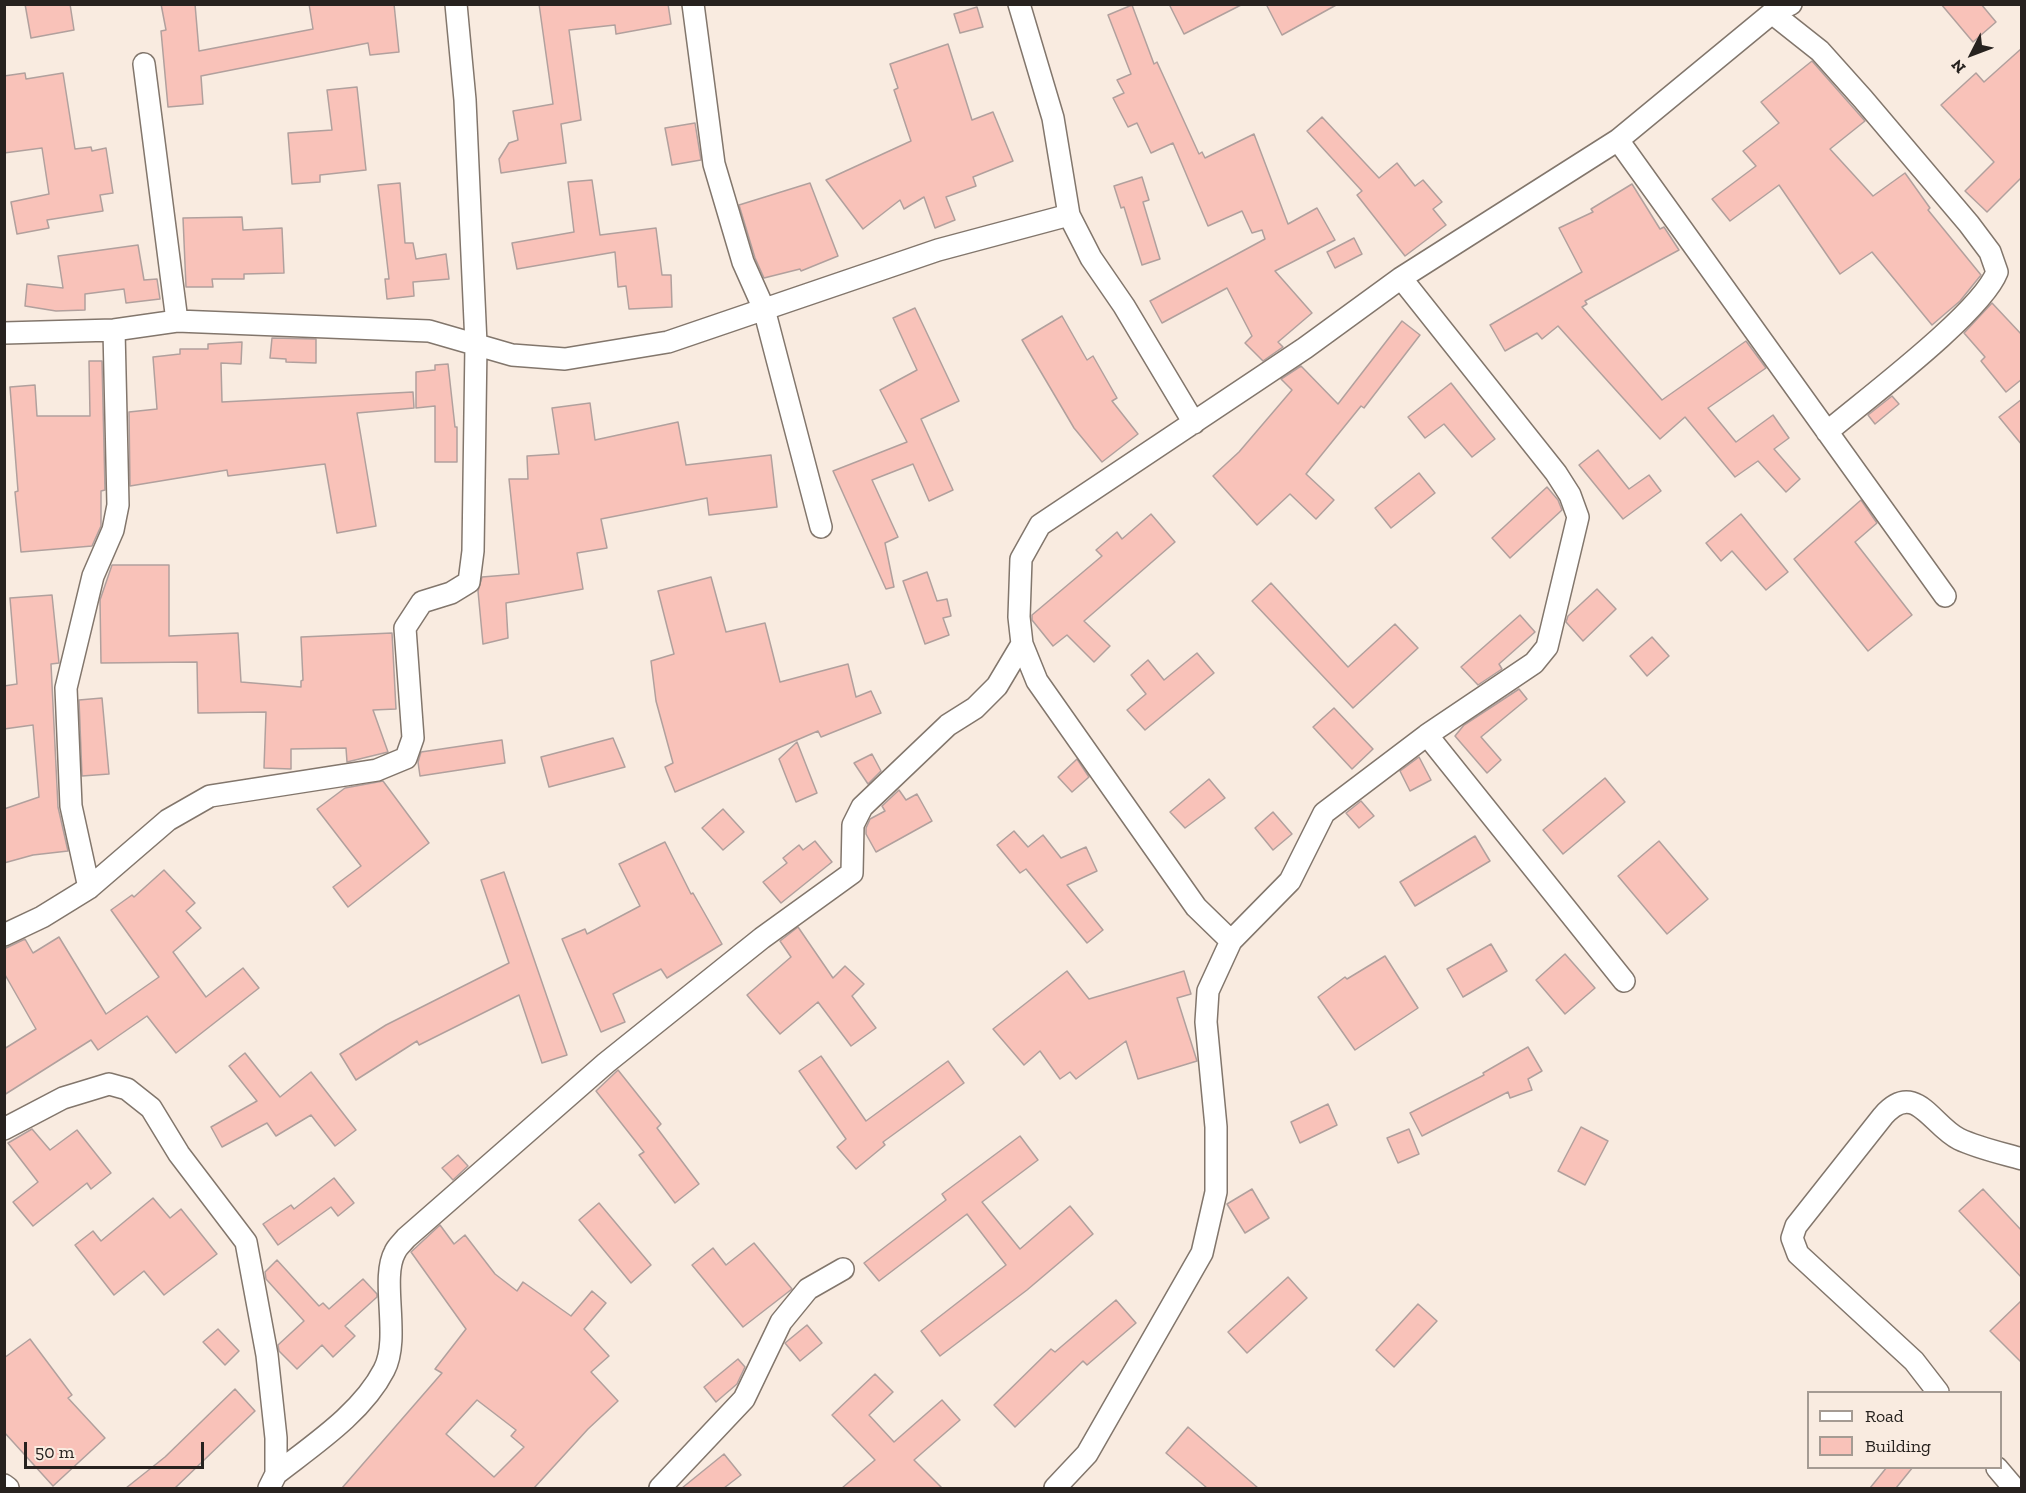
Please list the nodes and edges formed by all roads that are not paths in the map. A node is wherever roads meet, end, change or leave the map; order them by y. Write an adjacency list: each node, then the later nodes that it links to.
1 (456, 4): 13 (street)
2 (693, 4): 9 (street)
3 (1019, 4): 7 (street)
4 (1781, 9): 6 (street); 15 (street)
5 (144, 64): 10 (street)
6 (1618, 140): 8 (street); 15 (street)
7 (1069, 215): 9 (street); 14 (street)
8 (1401, 278): 14 (street); 19 (street)
9 (764, 309): 13 (street); 16 (street)
10 (177, 321): 11 (street); 13 (street)
11 (114, 330): 12 (street); 20 (street)
12 (4, 333)
13 (476, 344): 20 (street)
14 (1194, 423): 18 (street)
15 (1827, 432): 17 (street)
16 (821, 526)
17 (1945, 596)
18 (1022, 644): 22 (street); 29 (street)
19 (1426, 735): 22 (street); 23 (street)
20 (89, 888): 21 (street)
21 (4, 935)
22 (1231, 940): 33 (street)
23 (1624, 981)
24 (4, 1129): 29 (street)
25 (2022, 1159): 27 (street)
26 (843, 1269): 32 (street)
27 (1937, 1391)
28 (1999, 1469): 34 (street)
29 (272, 1481)
30 (4, 1485): 31 (street)
31 (8, 1488)
32 (660, 1488)
33 (1055, 1488)
34 (2013, 1488)

